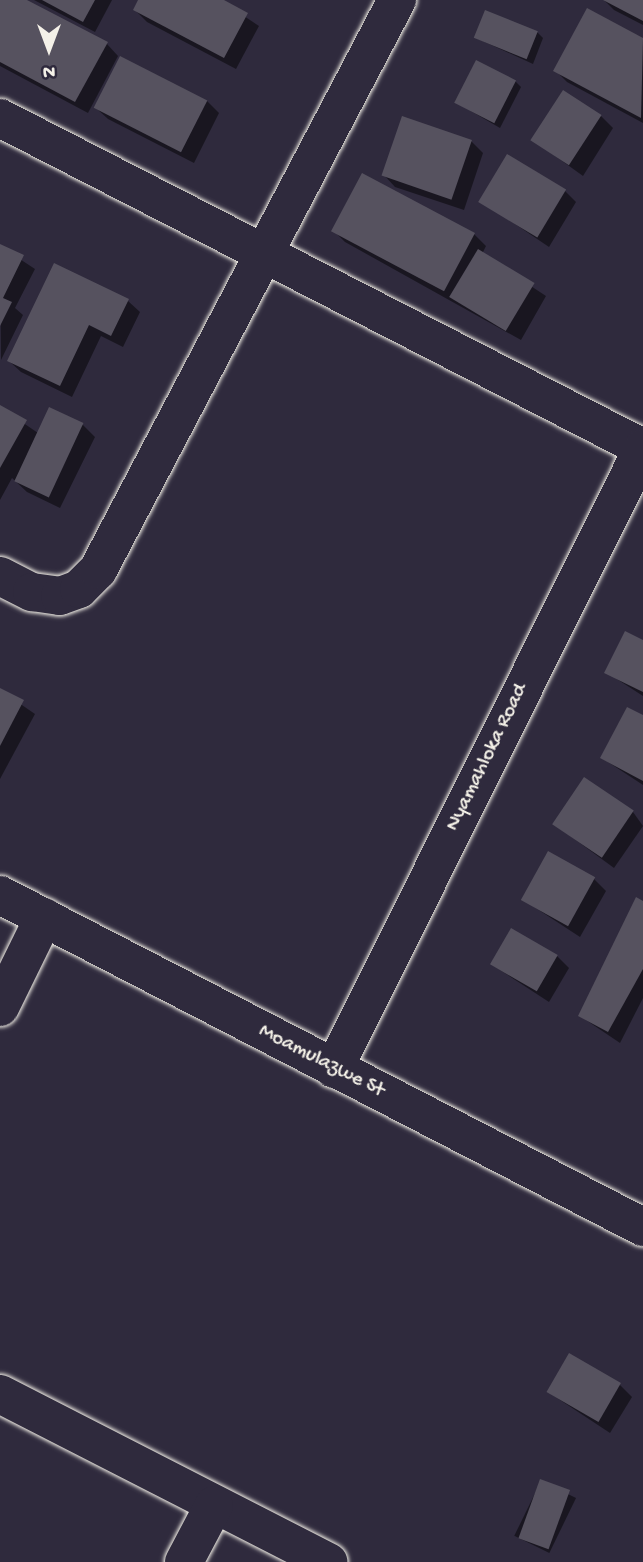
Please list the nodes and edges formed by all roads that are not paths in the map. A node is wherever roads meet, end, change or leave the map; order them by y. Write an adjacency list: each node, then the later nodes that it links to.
1 (397, 0): 3 (street)
2 (0, 118): 3 (street)
3 (266, 254): 4 (street); 5 (street)
4 (643, 448): 9 (street, Nyamahloka Road)
5 (0, 576)
6 (0, 895): 7 (street, Moamulazwe St)
7 (44, 918): 8 (street); 9 (street, Moamulazwe St)
8 (0, 1007)
9 (334, 1069): 10 (street, Moamulazwe St)
10 (643, 1227)
11 (0, 1394): 12 (street)
12 (214, 1504): 13 (street); 14 (street)
13 (184, 1562)
14 (328, 1562)

